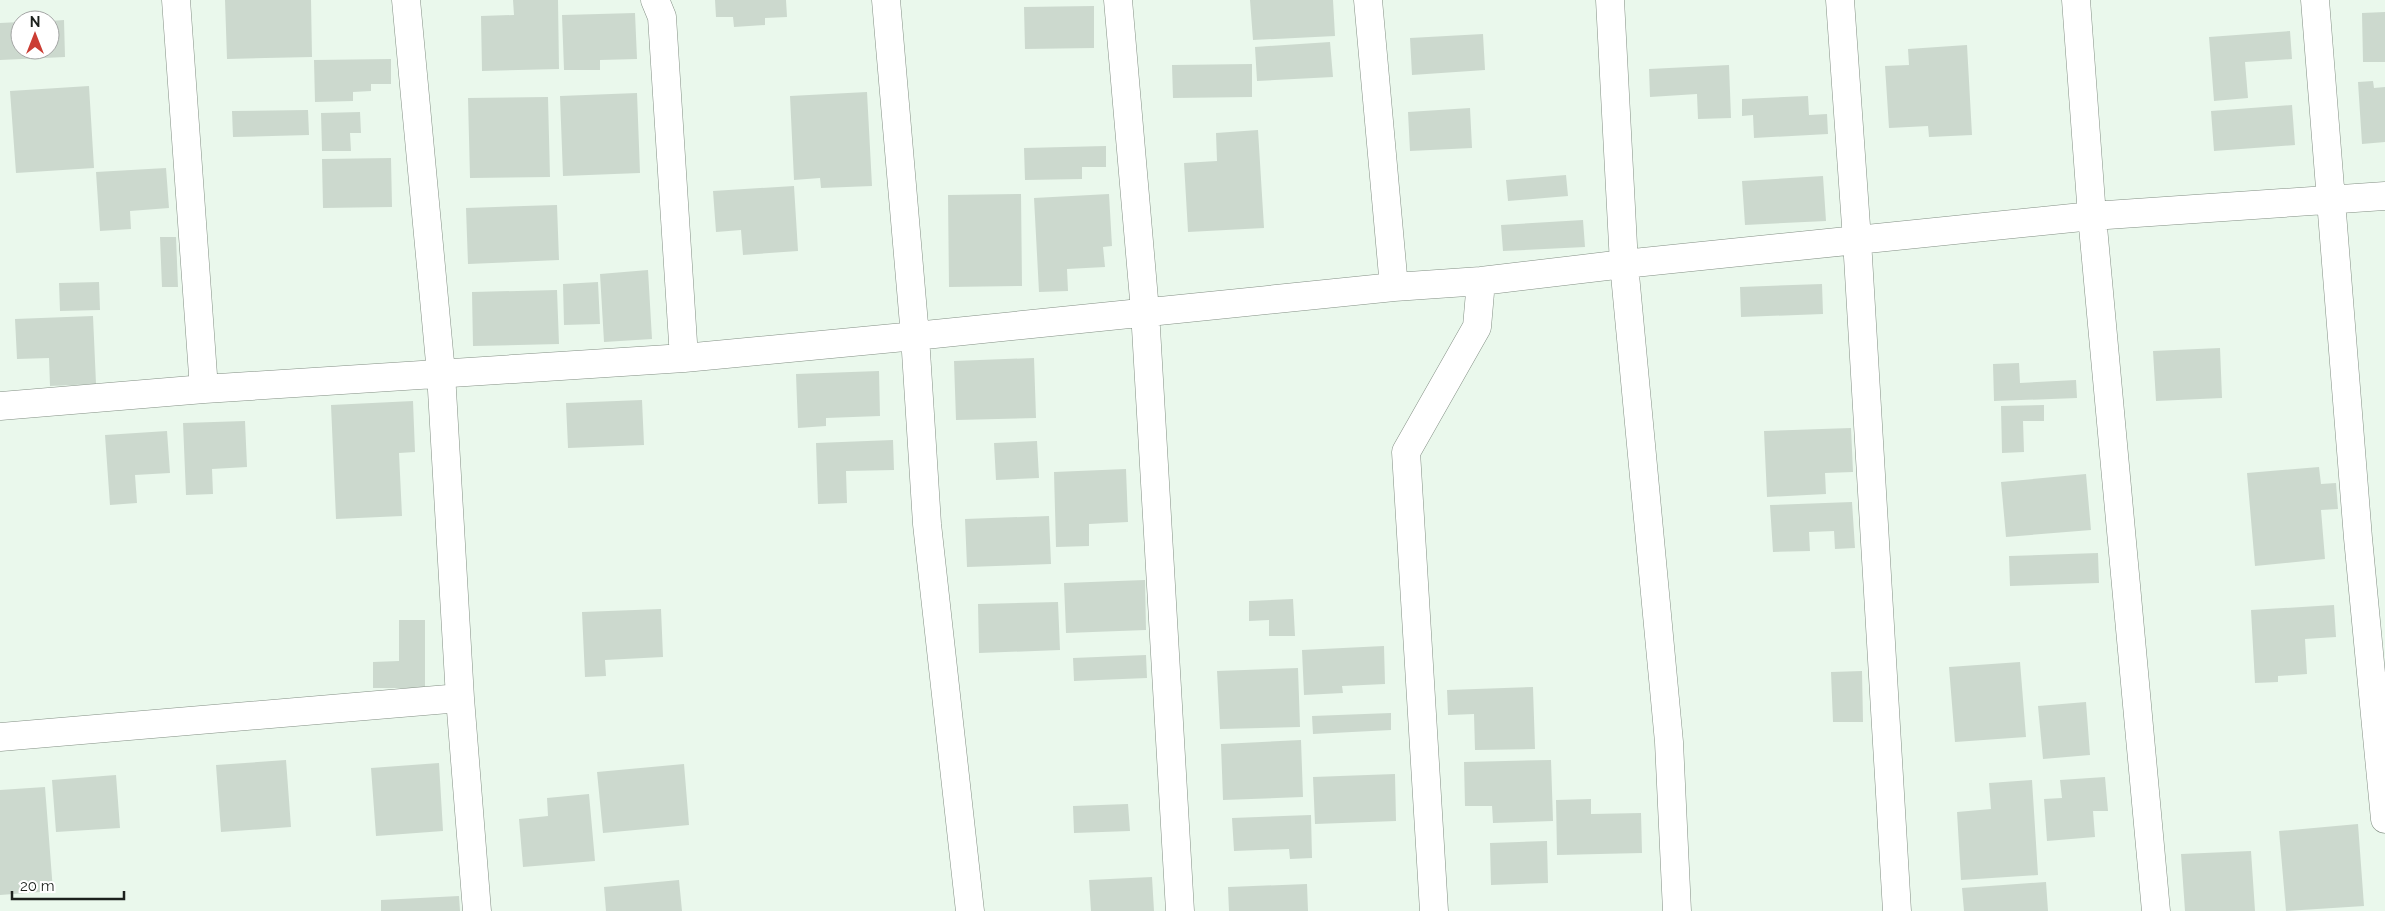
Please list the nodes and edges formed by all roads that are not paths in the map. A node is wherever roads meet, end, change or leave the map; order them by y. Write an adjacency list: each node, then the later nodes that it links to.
1 (176, 0): 22 (street)
2 (406, 0): 21 (street)
3 (655, 0): 20 (street)
4 (886, 0): 19 (street)
5 (1118, 0): 18 (street)
6 (1368, 0): 17 (street)
7 (1610, 0): 15 (street)
8 (1840, 0): 14 (street)
9 (2076, 0): 13 (street)
10 (2315, 0): 12 (street)
11 (2385, 196): 12 (street)
12 (2329, 199): 13 (street); 26 (street)
13 (2092, 216): 14 (street); 33 (street)
14 (1856, 240): 15 (street); 32 (street)
15 (1624, 264): 16 (street); 31 (street)
16 (1481, 281): 17 (street); 30 (street)
17 (1394, 287): 18 (street)
18 (1146, 311): 19 (street); 29 (street)
19 (915, 336): 20 (street); 28 (street)
20 (684, 358): 21 (street)
21 (441, 372): 22 (street); 24 (street)
22 (204, 389): 23 (street)
23 (0, 406)
24 (460, 698): 25 (street); 27 (street)
25 (0, 737)
26 (2385, 819)
27 (477, 911)
28 (970, 911)
29 (1180, 911)
30 (1434, 911)
31 (1677, 911)
32 (1897, 911)
33 (2156, 911)

